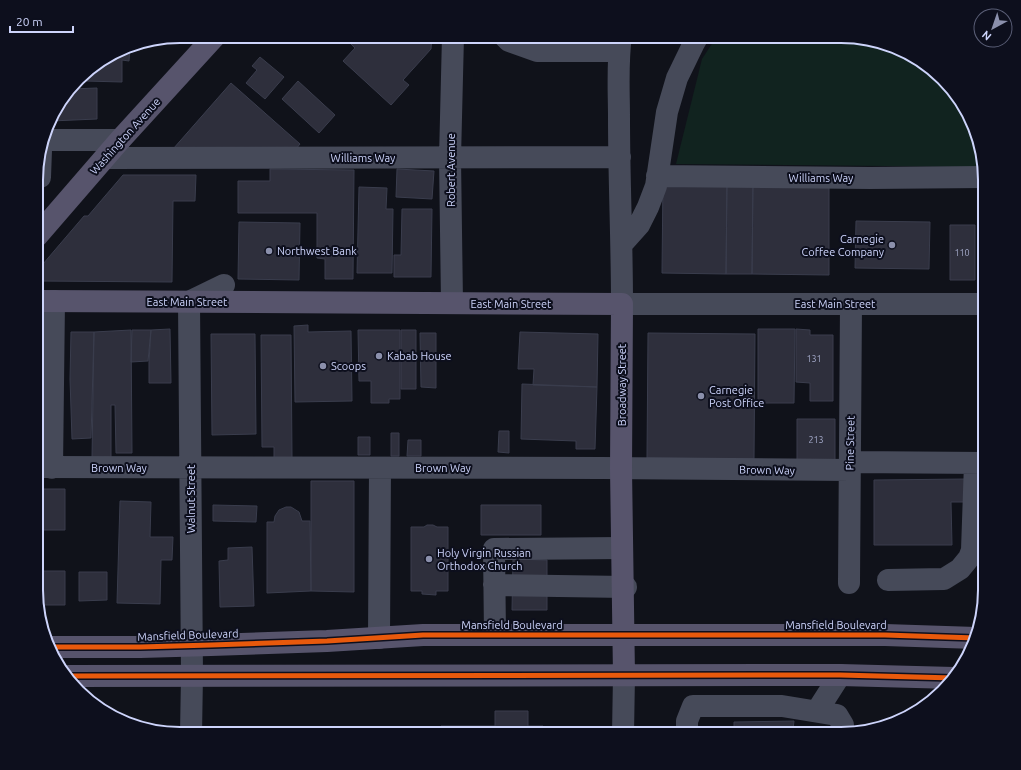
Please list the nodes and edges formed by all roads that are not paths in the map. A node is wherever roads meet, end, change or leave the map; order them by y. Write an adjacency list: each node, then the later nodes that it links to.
1 (209, 43): 8 (main road, Washington Avenue)
2 (453, 43): 11 (street, Robert Avenue)
3 (515, 43): 5 (street)
4 (694, 43): 12 (street)
5 (564, 44): 6 (street)
6 (620, 44): 9 (street, Broadway Street)
7 (49, 140): 8 (street)
8 (120, 140): 10 (main road, Washington Avenue)
9 (620, 157): 11 (street, Williams Way); 15 (street, Broadway Street)
10 (106, 158): 11 (street, Williams Way); 14 (main road, Washington Avenue)
11 (450, 158): 19 (street, Robert Avenue)
12 (657, 176): 13 (street, Williams Way); 15 (street)
13 (978, 177)
14 (43, 229)
15 (622, 244): 20 (street, Broadway Street)
16 (224, 284): 18 (street)
17 (45, 301): 18 (main road, East Main Street); 25 (street)
18 (189, 302): 19 (main road, East Main Street); 26 (street, Walnut Street)
19 (452, 303): 20 (main road, East Main Street)
20 (622, 304): 21 (street, East Main Street); 28 (main road, Broadway Street)
21 (851, 304): 22 (street, East Main Street); 24 (street, Pine Street)
22 (978, 304)
23 (978, 463): 24 (street, Brown Way)
24 (850, 466): 28 (street, Brown Way); 32 (street, Pine Street)
25 (44, 468): 26 (street, Brown Way)
26 (190, 468): 27 (street, Brown Way); 39 (street, Walnut Street)
27 (380, 468): 28 (street, Brown Way); 37 (street)
28 (621, 468): 30 (main road, Broadway Street)
29 (978, 485): 31 (street)
30 (622, 548): 33 (street); 36 (main road, Broadway Street)
31 (888, 580)
32 (849, 583)
33 (494, 585): 34 (street); 35 (street)
34 (626, 587)
35 (495, 635): 36 (main road, Mansfield Boulevard); 37 (main road, Mansfield Boulevard)
36 (623, 635): 38 (main road, Mansfield Boulevard); 42 (main road, Broadway Street)
37 (379, 638): 39 (main road, Mansfield Boulevard)
38 (970, 638)
39 (191, 645): 40 (main road, Mansfield Boulevard); 41 (street, Walnut Street)
40 (55, 647)
41 (192, 675): 42 (main road); 44 (main road); 47 (street, Walnut Street)
42 (624, 675): 43 (main road); 48 (street, Broadway Street)
43 (840, 675): 45 (main road); 46 (street)
44 (74, 676)
45 (946, 678)
46 (817, 712): 49 (street); 50 (street)
47 (191, 727)
48 (623, 727)
49 (687, 727)
50 (843, 727)

